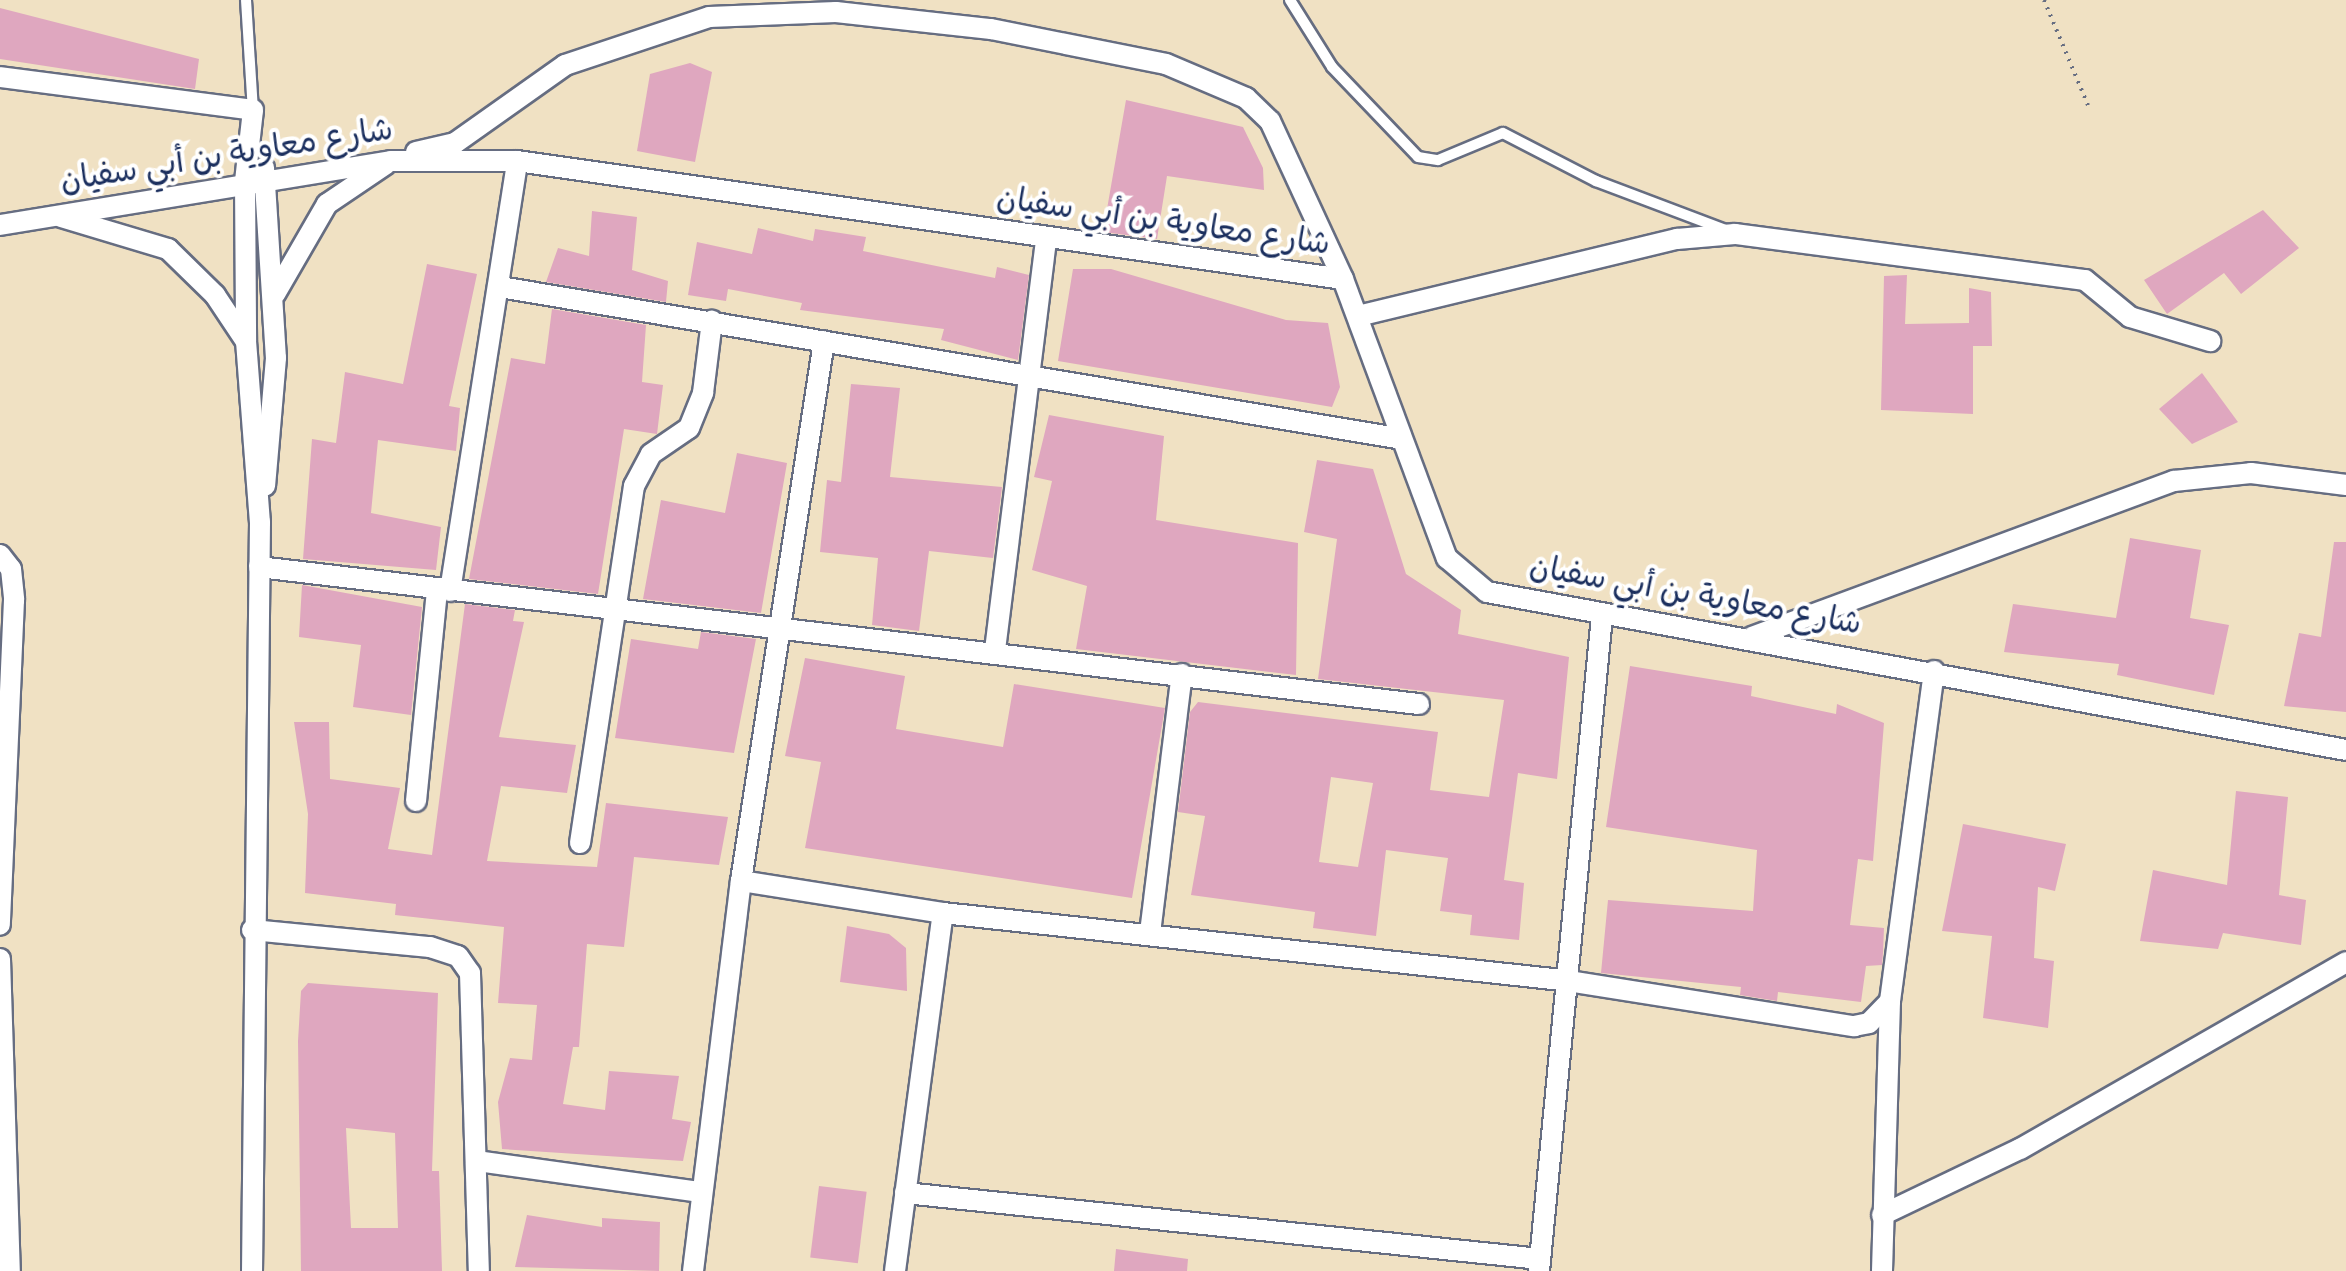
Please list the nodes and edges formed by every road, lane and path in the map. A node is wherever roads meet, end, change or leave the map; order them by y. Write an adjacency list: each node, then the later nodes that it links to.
1 (246, 0): 6 (lane)
2 (1290, 0): 14 (lane)
3 (2044, 0): 5 (path)
4 (0, 77): 6 (street)
5 (2088, 105)
6 (253, 110): 7 (street)
7 (252, 141): 10 (street); 11 (street)
8 (391, 161): 9 (street, شارع معاوية بن أبي سفيان); 10 (street, شارع معاوية بن أبي سفيان); 16 (street); 18 (street)
9 (517, 161): 15 (street, شارع معاوية بن أبي سفيان); 17 (street)
10 (268, 177): 11 (street, شارع معاوية بن أبي سفيان); 18 (street)
11 (245, 181): 12 (street, شارع معاوية بن أبي سفيان); 21 (street)
12 (54, 215): 13 (street, شارع معاوية بن أبي سفيان); 21 (street)
13 (0, 225)
14 (1735, 234): 19 (street); 23 (street)
15 (1046, 241): 16 (street, شارع معاوية بن أبي سفيان); 24 (street)
16 (1343, 279): 19 (street, شارع معاوية بن أبي سفيان)
17 (500, 287): 20 (street); 30 (street)
18 (275, 294): 27 (street)
19 (1358, 316): 25 (street, شارع معاوية بن أبي سفيان)
20 (712, 321): 22 (street); 31 (street)
21 (246, 341): 27 (street)
22 (824, 341): 24 (street); 33 (street)
23 (2210, 341)
24 (1031, 373): 25 (street); 35 (street)
25 (1397, 438): 32 (street, شارع معاوية بن أبي سفيان)
26 (2346, 485): 34 (street)
27 (260, 522): 29 (street)
28 (0, 555): 44 (street)
29 (259, 567): 30 (street); 45 (street)
30 (443, 590): 31 (street); 40 (street)
31 (610, 609): 33 (street); 41 (street)
32 (1602, 616): 34 (street, شارع معاوية بن أبي سفيان); 49 (street)
33 (779, 627): 35 (street); 42 (street)
34 (1752, 637): 36 (street, شارع معاوية بن أبي سفيان)
35 (995, 650): 37 (street)
36 (1934, 671): 39 (street, شارع معاوية بن أبي سفيان); 50 (street)
37 (1182, 674): 38 (street); 46 (street)
38 (1419, 704)
39 (2346, 750)
40 (416, 801)
41 (580, 843)
42 (741, 881): 43 (street); 52 (street)
43 (943, 913): 46 (street); 53 (street)
44 (0, 925)
45 (252, 930): 51 (street); 58 (street)
46 (1150, 933): 49 (street)
47 (0, 959): 56 (street)
48 (2346, 962): 54 (street)
49 (1562, 980): 50 (street); 55 (street)
50 (1890, 1001): 54 (street)
51 (477, 1161): 52 (street); 59 (street)
52 (700, 1192): 60 (street)
53 (905, 1193): 55 (street); 61 (street)
54 (1882, 1215): 62 (street)
55 (1540, 1265)
56 (10, 1271)
57 (238, 1271): 58 (street)
58 (252, 1271)
59 (479, 1271)
60 (693, 1271)
61 (895, 1271)
62 (1882, 1271)

